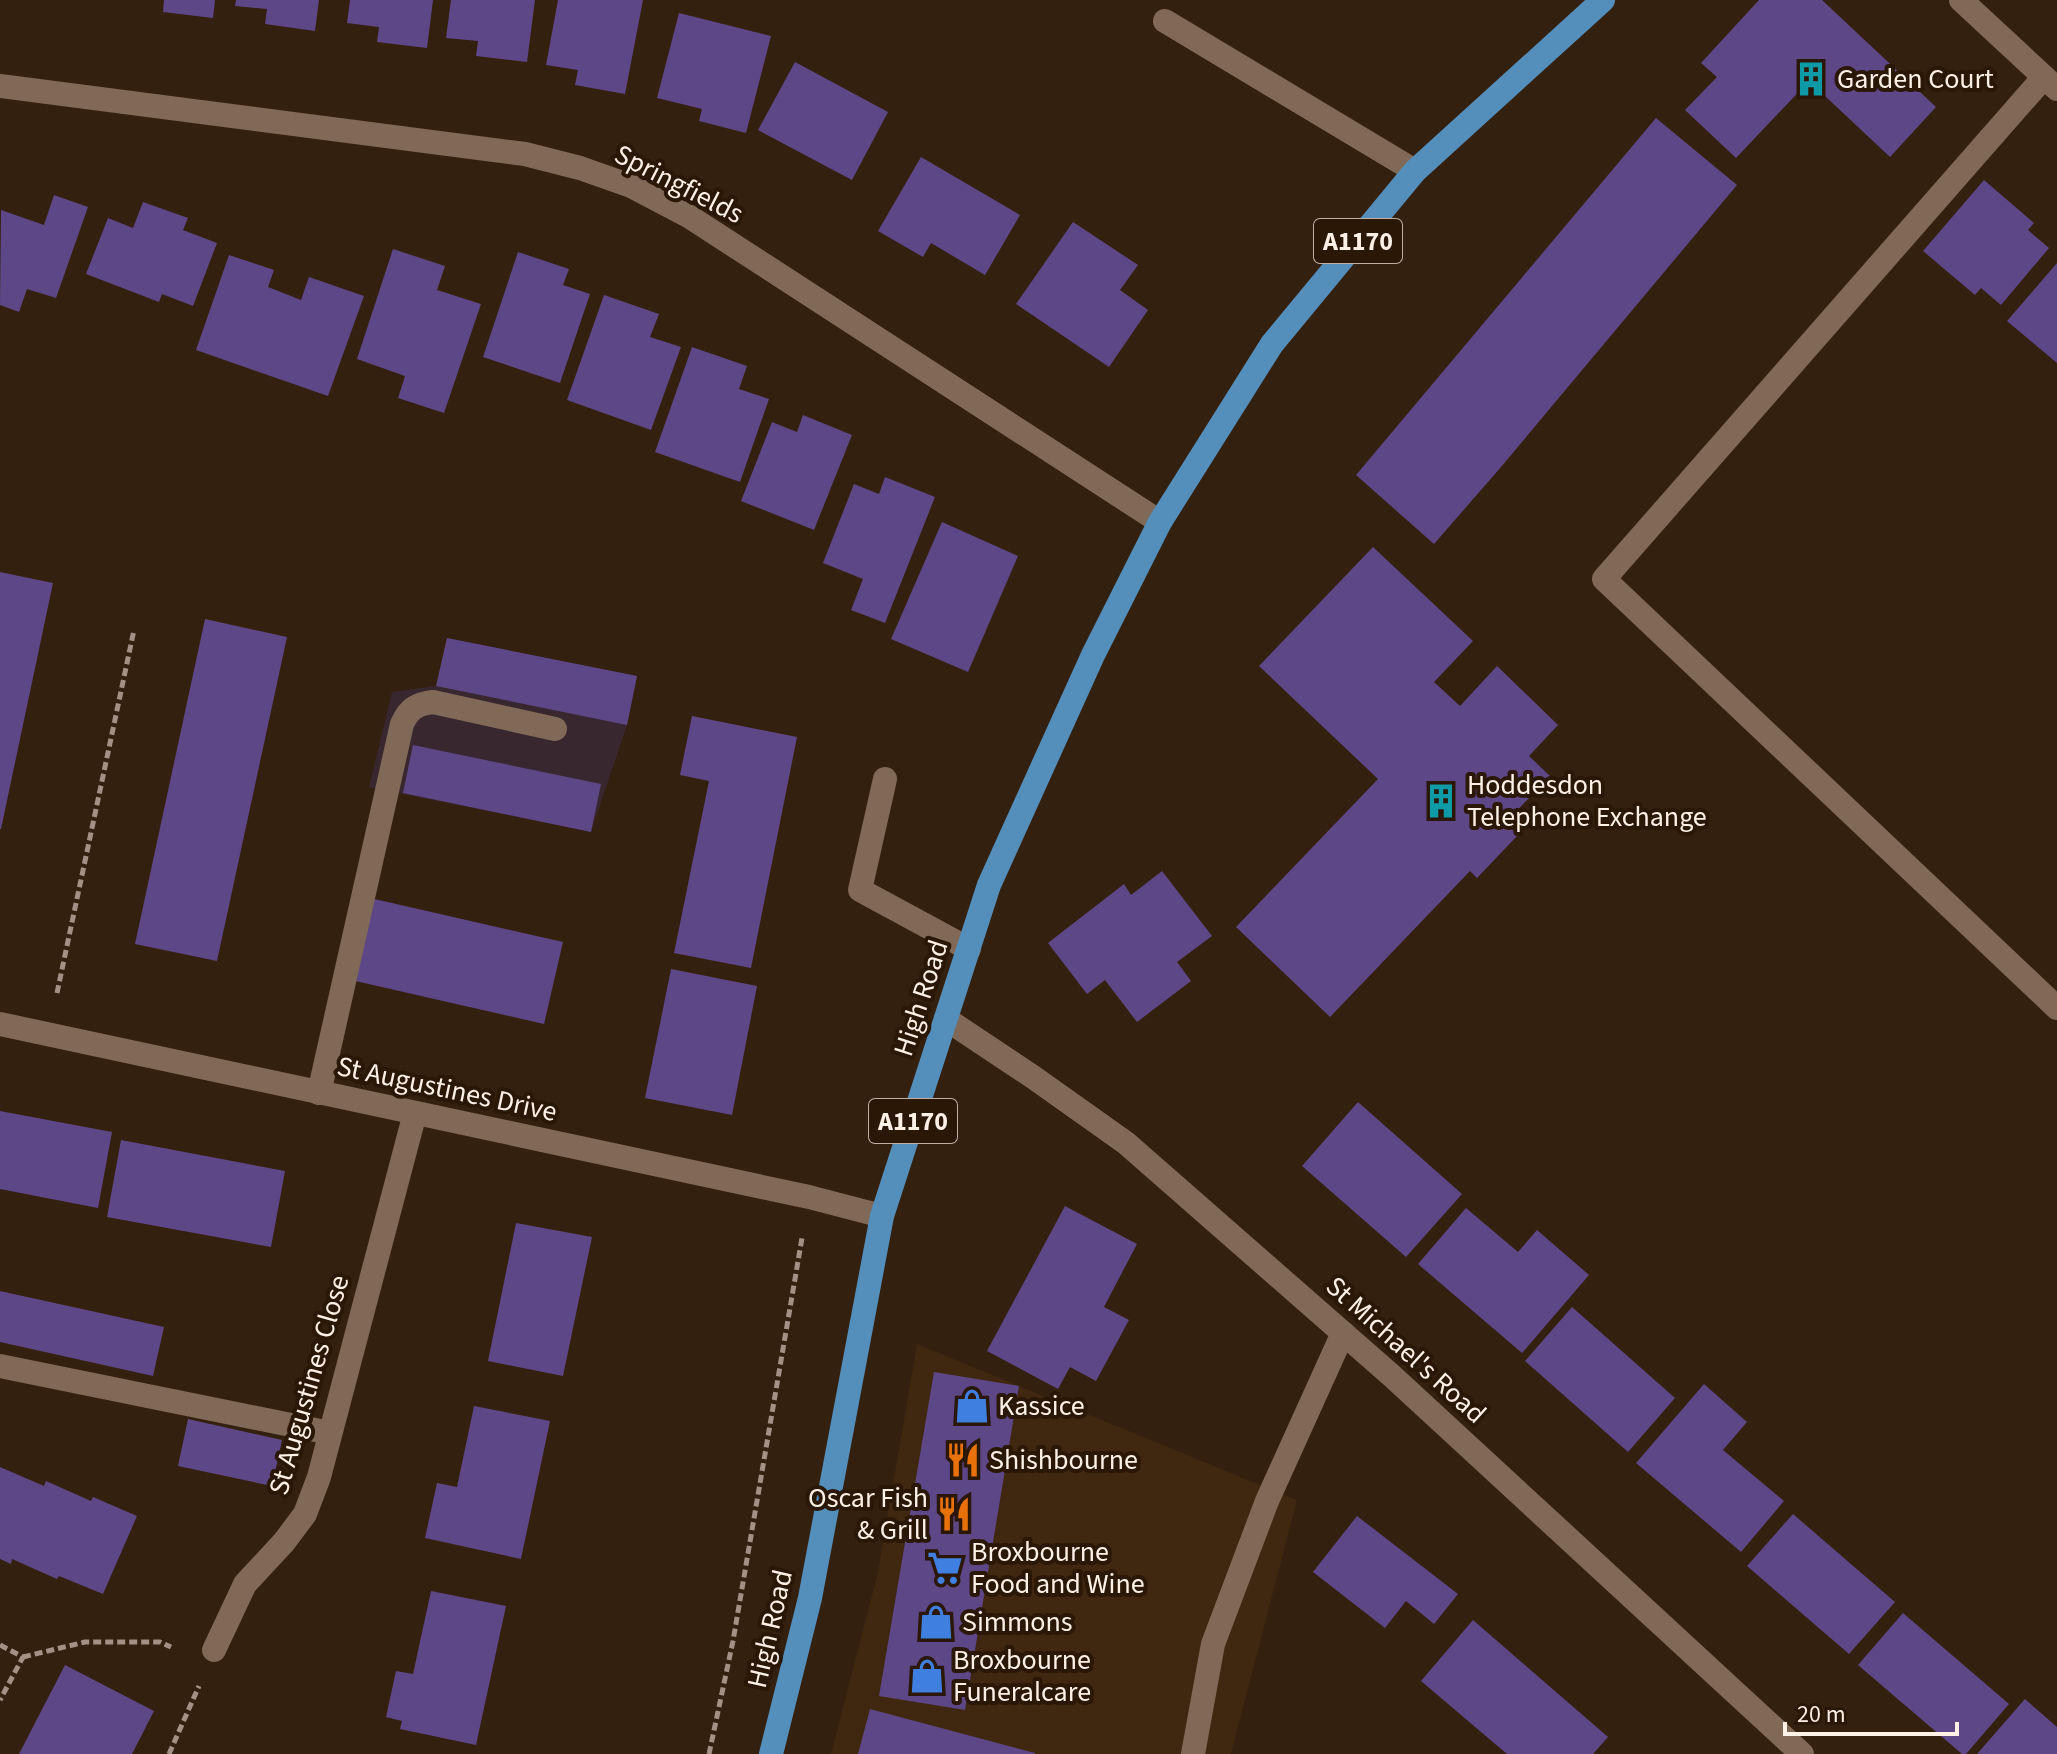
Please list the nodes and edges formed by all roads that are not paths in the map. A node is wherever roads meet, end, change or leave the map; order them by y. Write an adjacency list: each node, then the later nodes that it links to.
1 (1603, 0): 6 (main road, A1170)
2 (1961, 0): 4 (street)
3 (1165, 21): 6 (street)
4 (2050, 83): 11 (street)
5 (0, 86): 7 (street, Springfields)
6 (1415, 171): 7 (main road, A1170)
7 (1160, 522): 10 (main road, High Road / A1170)
8 (555, 729): 14 (street)
9 (885, 779): 10 (street)
10 (969, 949): 12 (main road, High Road / A1170)
11 (2057, 1008)
12 (946, 1019): 16 (main road, High Road / A1170); 17 (street, St Michael's Road)
13 (0, 1024): 14 (street, St Augustines Drive)
14 (319, 1093): 15 (street, St Augustines Drive)
15 (415, 1113): 16 (street, St Augustines Drive); 19 (street, St Augustines Close)
16 (882, 1216): 21 (main road, High Road / A1170)
17 (1343, 1333): 22 (street); 23 (street, St Michael's Road)
18 (0, 1366): 19 (street)
19 (330, 1433): 20 (street, St Augustines Close)
20 (212, 1657)
21 (771, 1754)
22 (1193, 1754)
23 (1802, 1754)

